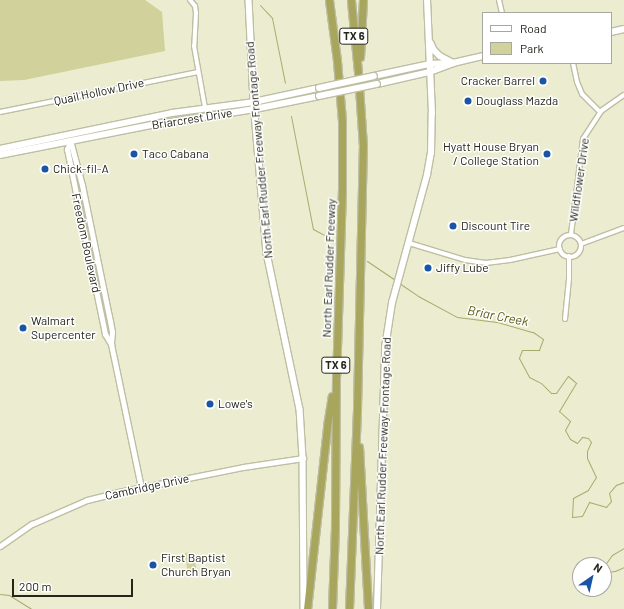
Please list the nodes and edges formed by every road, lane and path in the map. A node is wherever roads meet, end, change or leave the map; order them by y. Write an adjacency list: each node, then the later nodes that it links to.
1 (190, 0): 16 (street)
2 (249, 0): 20 (main road, North Earl Rudder Freeway Frontage Road)
3 (329, 0): 43 (highway, North Earl Rudder Freeway / TX 6)
4 (350, 0): 17 (highway, TX 6)
5 (363, 0): 17 (highway)
6 (427, 0): 11 (main road, North Earl Rudder Freeway Frontage Road)
7 (499, 0): 8 (street)
8 (502, 12)
9 (624, 29): 10 (main road)
10 (612, 32)
11 (429, 38): 13 (main road); 14 (main road, North Earl Rudder Freeway Frontage Road)
12 (482, 56): 13 (main road, Briarcrest Drive)
13 (453, 63): 14 (main road, Briarcrest Drive); 18 (main road, Briarcrest Drive)
14 (430, 64): 18 (main road, North Earl Rudder Freeway Frontage Road); 20 (main road, Briarcrest Drive, bridge)
15 (573, 64): 24 (street)
16 (198, 72): 21 (street); 23 (street, Quail Hollow Drive)
17 (358, 72): 44 (highway, TX 6)
18 (430, 72): 22 (main road, Briarcrest Drive, bridge); 33 (main road, North Earl Rudder Freeway Frontage Road)
19 (624, 95): 24 (street, Wildflower Drive)
20 (254, 102): 21 (main road, Briarcrest Drive); 22 (main road, North Earl Rudder Freeway Frontage Road)
21 (205, 108): 25 (main road, Briarcrest Drive)
22 (255, 109): 26 (main road, Briarcrest Drive); 45 (main road, North Earl Rudder Freeway Frontage Road)
23 (0, 112)
24 (600, 112): 32 (street, Wildflower Drive)
25 (68, 134): 26 (street, Freedom Boulevard); 27 (main road, Briarcrest Drive)
26 (70, 142): 28 (main road, Briarcrest Drive); 29 (street, Freedom Boulevard); 30 (street, Freedom Boulevard)
27 (0, 148)
28 (0, 155)
29 (88, 212): 30 (street); 35 (street, Freedom Boulevard)
30 (80, 213): 36 (street, Freedom Boulevard)
31 (624, 228): 34 (street)
32 (571, 234): 34 (street); 37 (street)
33 (409, 243): 37 (street); 52 (main road, North Earl Rudder Freeway Frontage Road)
34 (581, 244): 38 (street)
35 (95, 247): 36 (street); 39 (street, Freedom Boulevard)
36 (87, 248): 40 (street, Freedom Boulevard)
37 (560, 249): 38 (street)
38 (570, 256): 41 (street)
39 (103, 287): 40 (street); 42 (street, Freedom Boulevard)
40 (96, 289): 42 (street, Freedom Boulevard)
41 (565, 319)
42 (110, 344): 46 (street, Freedom Boulevard)
43 (336, 376): 48 (highway); 49 (highway, North Earl Rudder Freeway / TX 6)
44 (357, 407): 50 (highway, TX 6); 51 (highway)
45 (304, 458): 46 (street, Cambridge Drive); 48 (main road, North Earl Rudder Freeway Frontage Road)
46 (141, 487): 47 (street, Cambridge Drive)
47 (0, 546)
48 (306, 609)
49 (332, 609)
50 (349, 609)
51 (368, 609)
52 (377, 609)

